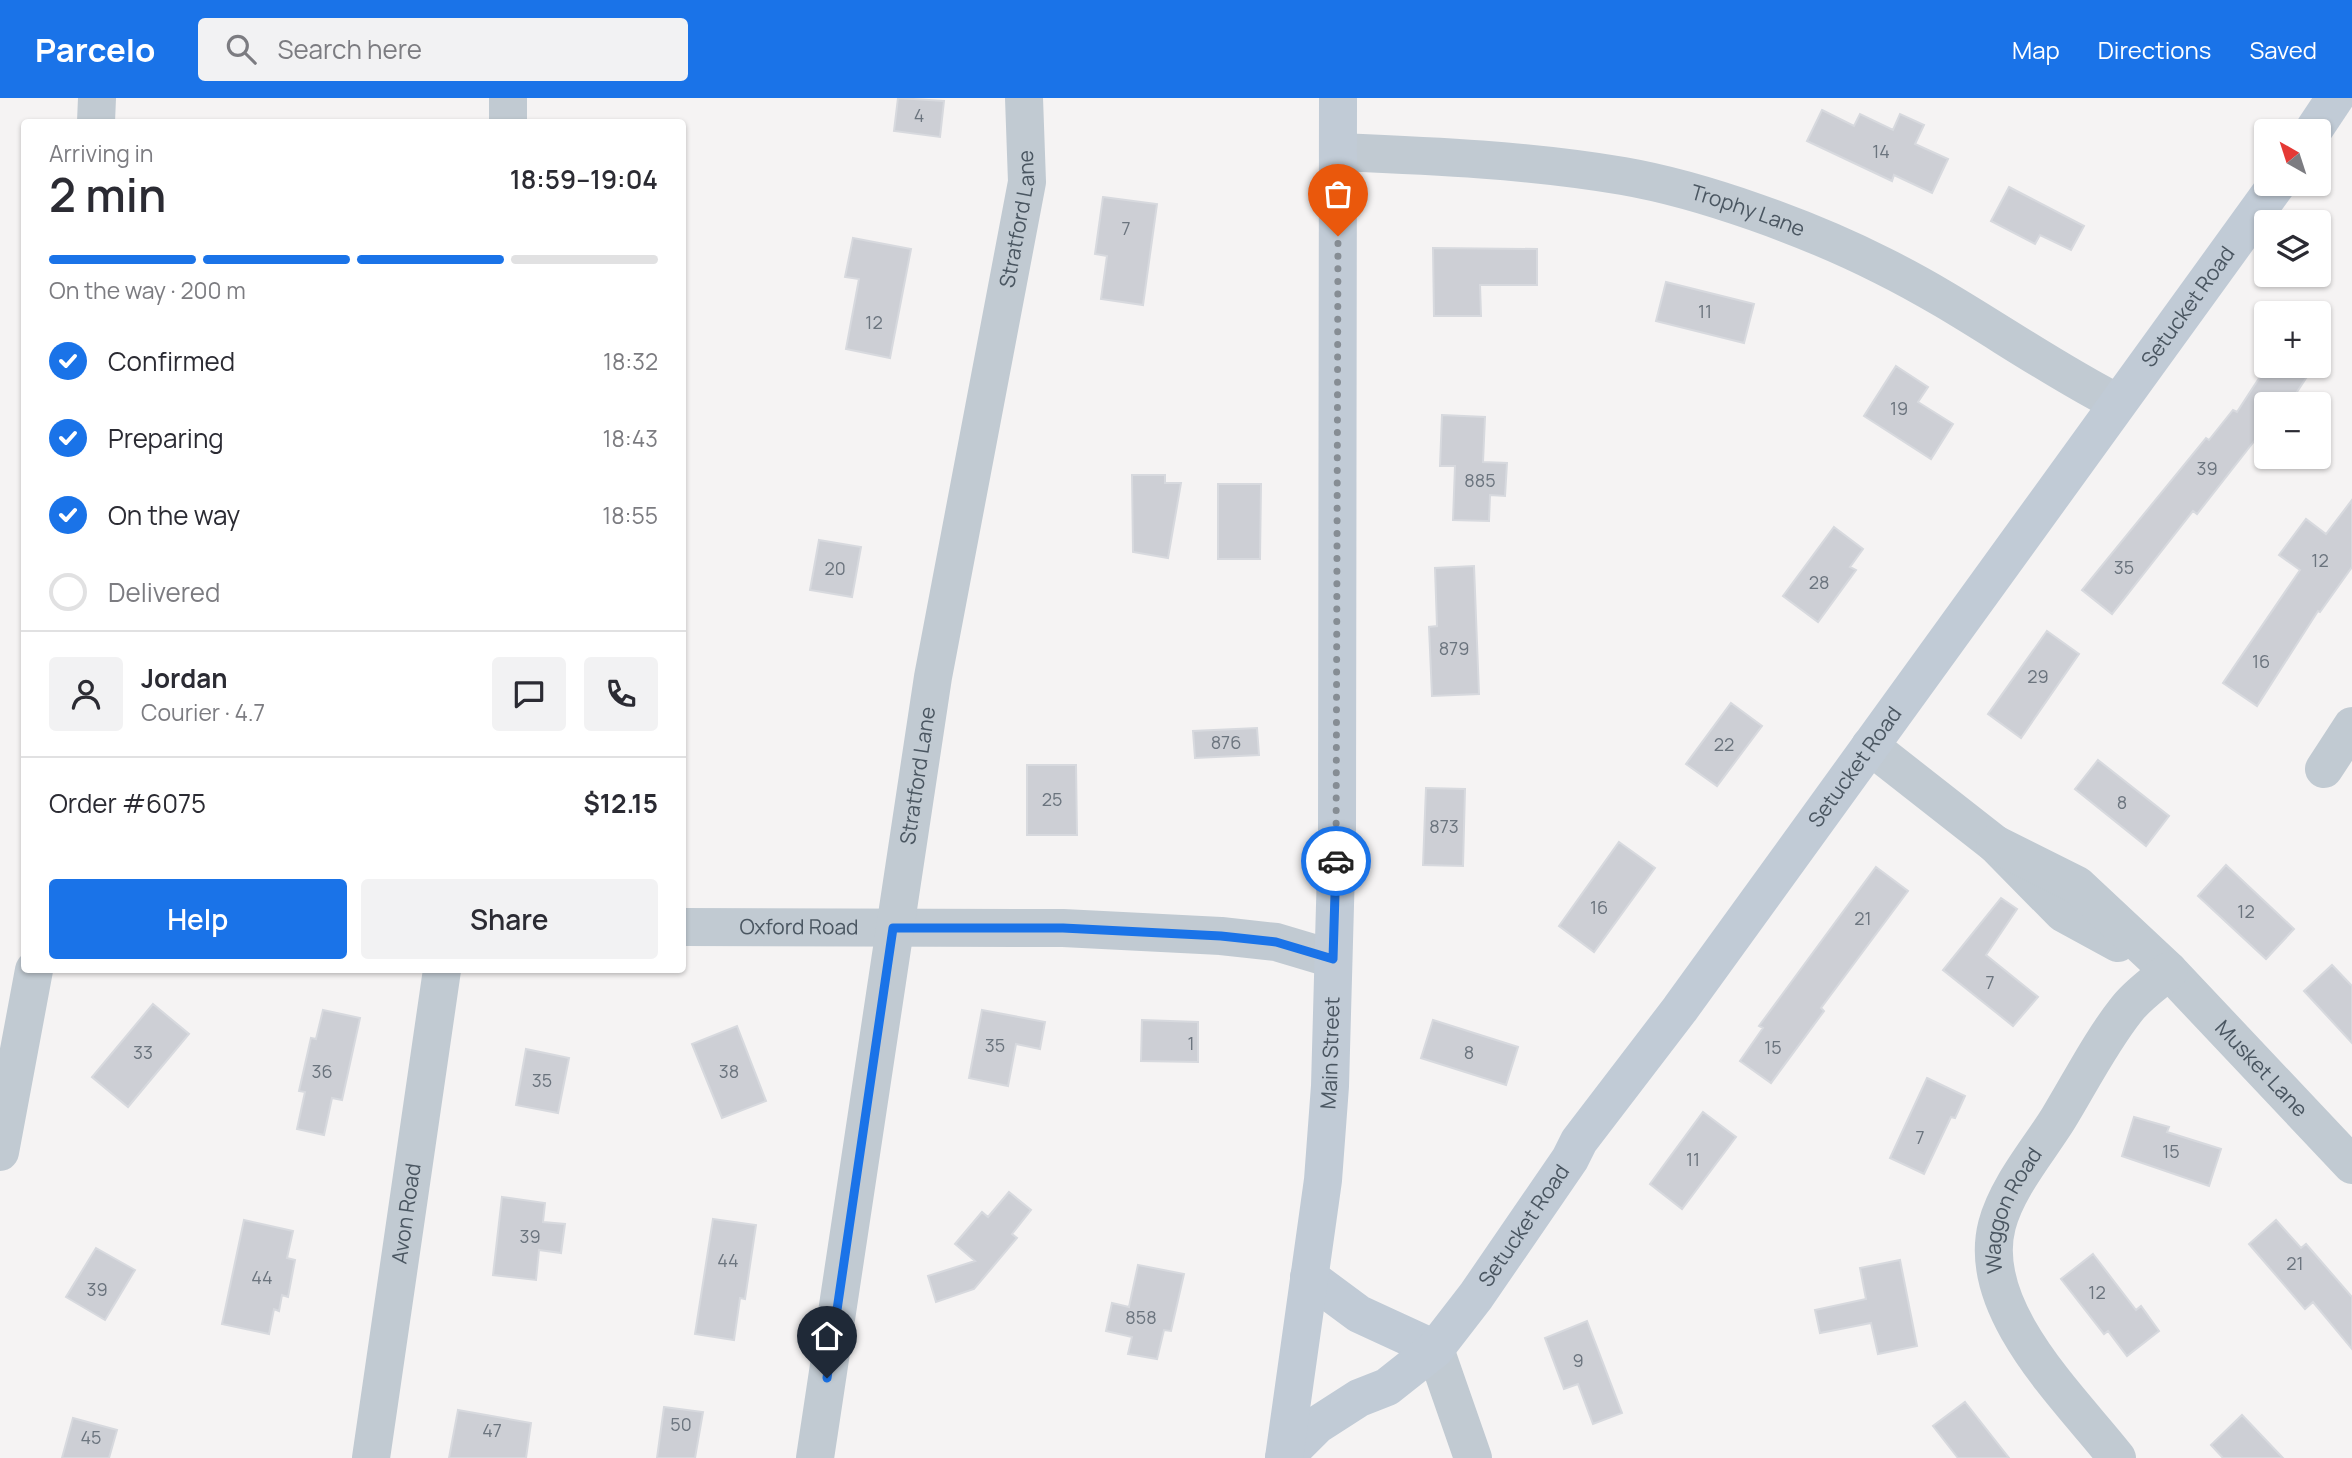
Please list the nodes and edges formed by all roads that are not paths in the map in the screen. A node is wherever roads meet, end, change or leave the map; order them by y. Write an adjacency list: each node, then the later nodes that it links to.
1 (97, 98): 6 (street)
2 (508, 98): 7 (street)
3 (1024, 98): 16 (street, Stratford Lane)
4 (1338, 98): 9 (main road, Main Street)
5 (2335, 98): 8 (main road)
6 (96, 119)
7 (508, 119)
8 (2321, 119)
9 (1339, 152): 11 (street, Trophy Lane); 17 (main road, Main Street)
10 (2268, 196): 11 (main road, Setucket Road)
11 (2116, 402): 13 (main road, Setucket Road)
12 (2352, 726): 14 (street)
13 (1870, 746): 18 (street, Musket Lane); 24 (main road, Setucket Road)
14 (2324, 769)
15 (686, 927): 16 (street, Oxford Road)
16 (893, 928): 17 (street, Oxford Road); 26 (street, Stratford Lane)
17 (1333, 959): 23 (main road, Main Street)
18 (2169, 971): 22 (street, Musket Lane); 29 (street, Waggon Road)
19 (33, 973): 21 (street)
20 (442, 973): 25 (street, Avon Road)
21 (0, 1152)
22 (2352, 1165)
23 (1309, 1277): 24 (main road); 27 (main road, Main Street)
24 (1435, 1349): 27 (main road, Setucket Road); 28 (street)
25 (371, 1458)
26 (815, 1458)
27 (1284, 1458)
28 (1473, 1458)
29 (2117, 1458)

